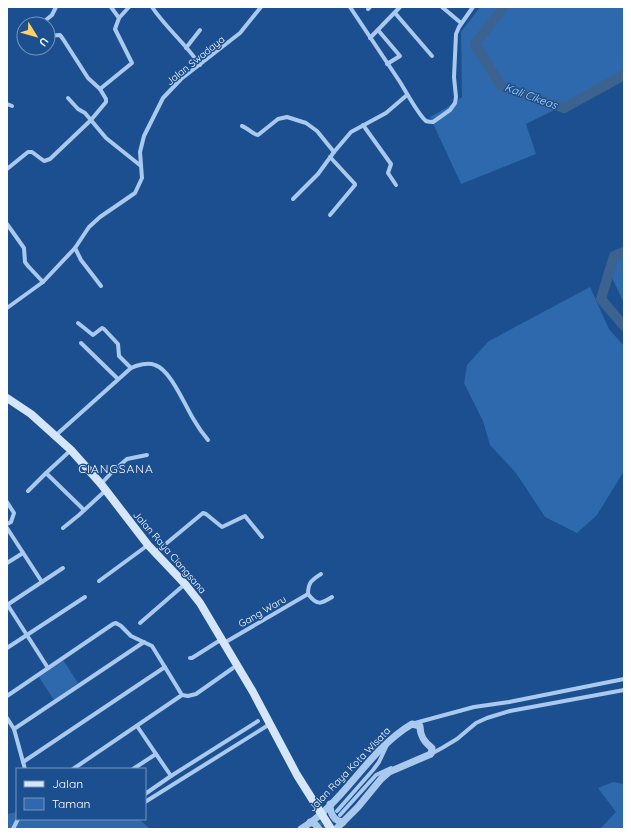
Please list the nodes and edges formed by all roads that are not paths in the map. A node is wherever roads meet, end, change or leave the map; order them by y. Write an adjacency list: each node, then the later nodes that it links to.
1 (56, 7): 11 (street)
2 (111, 7): 12 (street)
3 (130, 7): 12 (street)
4 (152, 7): 18 (street)
5 (261, 7): 21 (street, Jalan Swadaya)
6 (350, 7): 17 (street)
7 (400, 7): 10 (street)
8 (442, 7): 13 (street)
9 (473, 7): 13 (street)
10 (396, 13): 15 (street); 19 (street)
11 (51, 16)
12 (119, 18): 22 (street)
13 (461, 23): 23 (street)
14 (200, 30): 18 (street)
15 (378, 30): 17 (street); 20 (street)
16 (56, 35): 22 (street)
17 (370, 38): 20 (street)
18 (186, 48): 21 (street)
19 (432, 56)
20 (387, 64): 23 (street)
21 (200, 65): 32 (street, Jalan Swadaya)
22 (100, 89): 27 (street)
23 (407, 95): 28 (street)
24 (68, 98): 27 (street)
25 (7, 104): 26 (street)
26 (12, 106)
27 (91, 120): 32 (street); 33 (street)
28 (363, 125): 30 (street); 34 (street)
29 (242, 126): 30 (street)
30 (334, 152): 31 (street)
31 (330, 157): 35 (street); 36 (street)
32 (141, 166): 38 (street, Jalan Swadaya)
33 (7, 169)
34 (396, 185)
35 (294, 199)
36 (330, 215)
37 (7, 224): 39 (street)
38 (75, 248): 39 (street, Jalan Swadaya); 40 (street)
39 (43, 282): 41 (street, Jalan Swadaya)
40 (101, 286)
41 (7, 308)
42 (78, 323): 44 (street)
43 (82, 344): 45 (street)
44 (131, 368): 45 (street); 48 (street)
45 (117, 378): 47 (street)
46 (7, 398): 47 (main road, Jalan Raya Ciangsana)
47 (55, 436): 49 (main road, Jalan Raya Ciangsana)
48 (208, 440)
49 (71, 450): 51 (street); 52 (main road, Jalan Raya Ciangsana)
50 (147, 455): 52 (street)
51 (46, 472): 53 (street); 55 (street)
52 (103, 487): 55 (street); 60 (main road, Jalan Raya Ciangsana)
53 (28, 491)
54 (7, 502): 56 (street)
55 (84, 510): 58 (street)
56 (7, 524)
57 (7, 528): 62 (street)
58 (62, 528)
59 (262, 537): 61 (street)
60 (148, 544): 61 (main road, Jalan Raya Ciangsana); 66 (street)
61 (156, 552): 68 (main road, Jalan Raya Ciangsana)
62 (23, 553): 63 (street); 67 (street)
63 (7, 563)
64 (63, 568): 67 (street)
65 (321, 574): 69 (street)
66 (99, 581)
67 (42, 582): 72 (street)
68 (185, 584): 73 (street); 75 (main road, Jalan Raya Ciangsana)
69 (308, 594): 71 (street); 75 (street, Gang Waru)
70 (85, 597): 74 (street)
71 (332, 597)
72 (7, 605): 74 (street)
73 (140, 623)
74 (27, 636): 77 (street); 80 (street)
75 (223, 641): 78 (street, Gang Waru); 89 (main road, Jalan Raya Ciangsana)
76 (144, 642): 79 (street); 80 (street); 92 (street)
77 (7, 648)
78 (190, 658)
79 (165, 667): 84 (street); 96 (street)
80 (48, 668): 85 (street)
81 (233, 668): 84 (street)
82 (624, 680): 87 (street)
83 (624, 690): 94 (street)
84 (182, 695): 91 (street)
85 (7, 696)
86 (7, 718): 92 (street)
87 (425, 720): 90 (street); 90 (street)
88 (258, 721): 100 (street)
89 (270, 724): 102 (street); 105 (main road, Jalan Raya Ciangsana)
90 (416, 725): 93 (street, Jalan Raya Kota Wisata); 94 (street)
91 (137, 726): 95 (street); 98 (street)
92 (14, 729): 96 (street)
93 (389, 741): 103 (street, Jalan Raya Kota Wisata); 104 (street)
94 (431, 751): 106 (street)
95 (156, 754): 99 (street); 100 (street)
96 (22, 762): 97 (street)
97 (25, 768)
98 (74, 768)
99 (135, 768)
100 (171, 776): 101 (street)
101 (146, 793)
102 (146, 801)
103 (330, 804): 105 (street, Jalan Raya Kota Wisata); 106 (street)
104 (337, 811)
105 (321, 813): 108 (street, Jalan Raya Kota Wisata); 112 (main road, Jalan Raya Ciangsana)
106 (342, 819): 113 (street)
107 (17, 820): 109 (street)
108 (310, 822): 110 (street, Jalan Raya Kota Wisata); 111 (street)
109 (12, 829)
110 (301, 829)
111 (320, 829)
112 (331, 829)
113 (336, 829)

